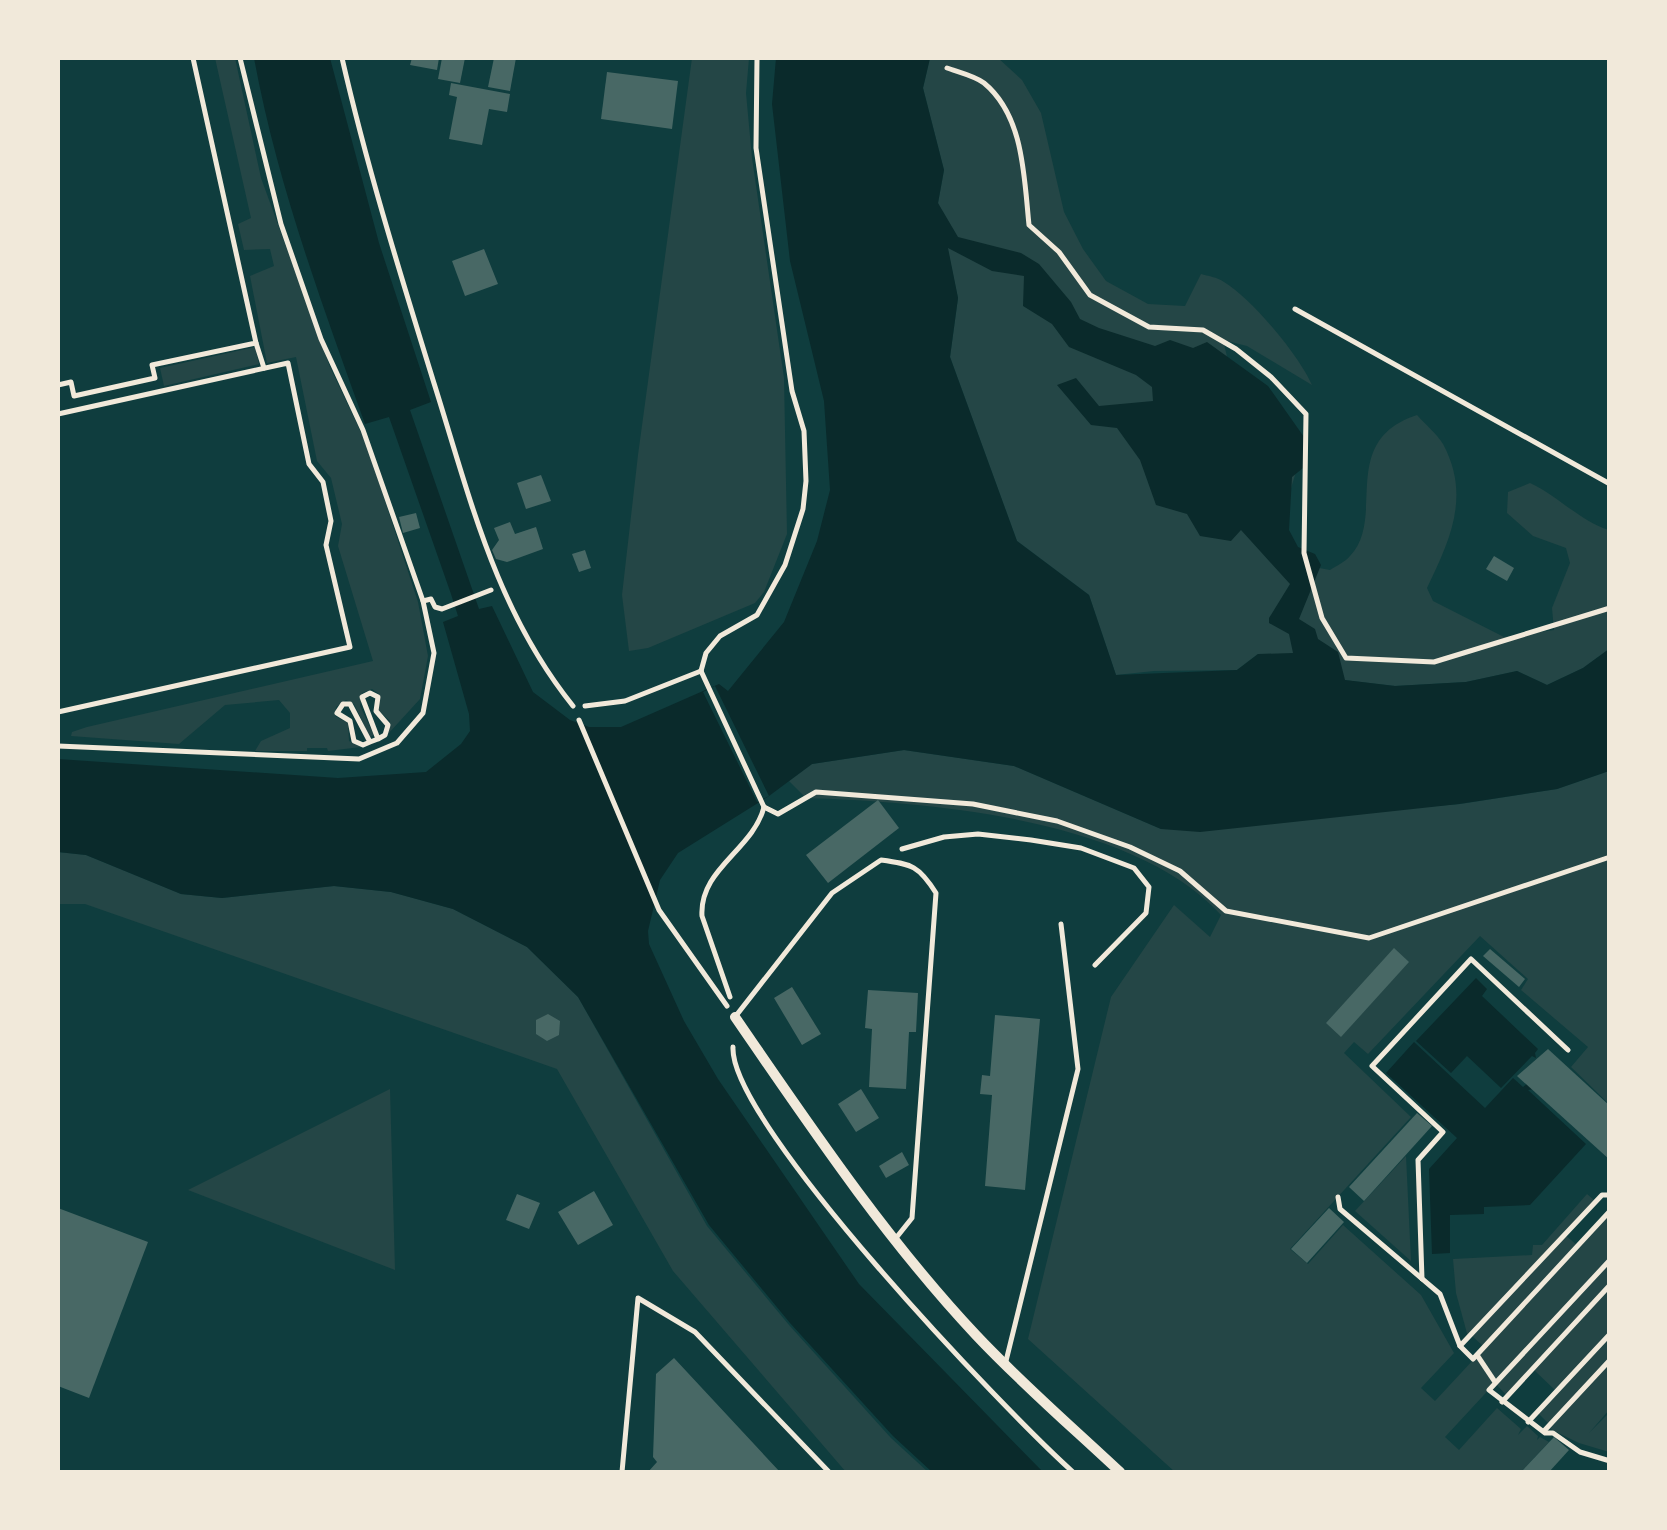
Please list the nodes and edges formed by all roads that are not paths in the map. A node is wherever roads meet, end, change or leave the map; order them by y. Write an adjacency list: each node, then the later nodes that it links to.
1 (342, 58): 4 (lane)
2 (1295, 310): 3 (lane)
3 (1610, 484)
4 (573, 706)
5 (1061, 924): 8 (lane)
6 (734, 1017): 7 (street); 7 (lane)
7 (894, 1240): 8 (street)
8 (1005, 1364): 11 (street)
9 (622, 1472): 10 (lane)
10 (828, 1472)
11 (1120, 1472)

